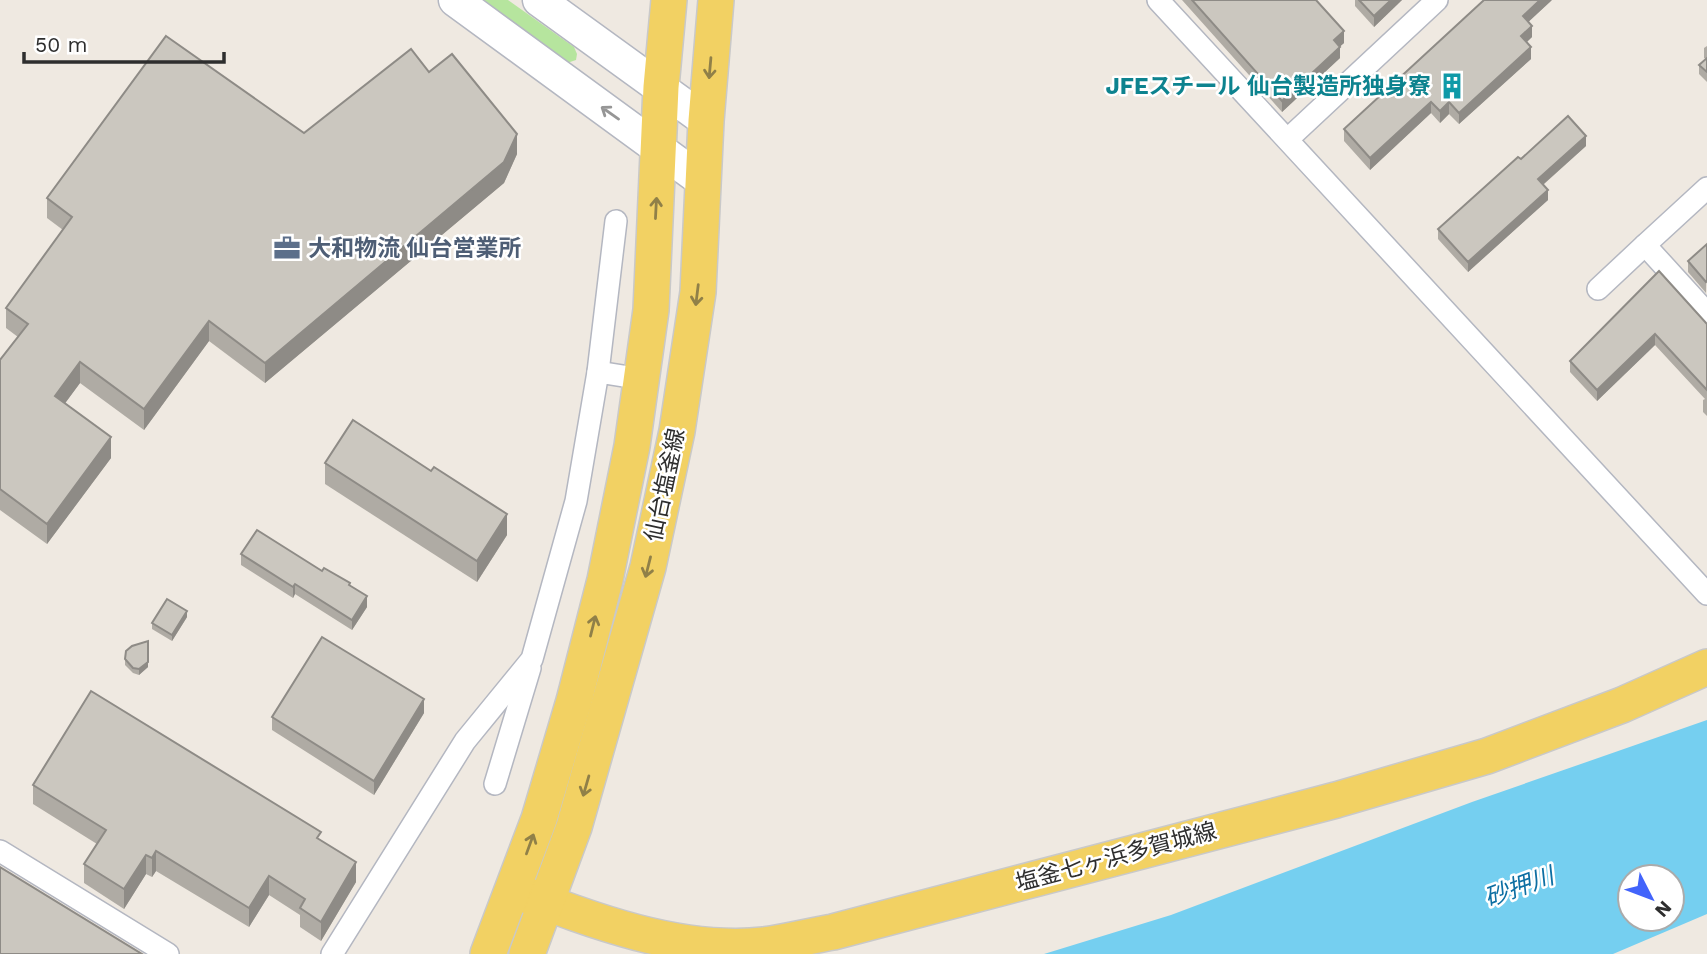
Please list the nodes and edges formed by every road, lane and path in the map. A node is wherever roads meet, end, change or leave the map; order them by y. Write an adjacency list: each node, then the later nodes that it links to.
1 (455, 0): 10 (street, one-way to 1)
2 (540, 0): 7 (street)
3 (669, 0): 7 (main road, 仙台塩釜線)
4 (716, 0): 8 (main road, 仙台塩釜線, one-way to 8)
5 (1158, 0): 9 (street)
6 (1437, 0): 9 (street)
7 (661, 87): 8 (street); 10 (main road, 仙台塩釜線)
8 (706, 121): 11 (main road, 仙台塩釜線)
9 (1288, 139): 19 (street)
10 (659, 147): 11 (street); 18 (main road, 仙台塩釜線, one-way to 10)
11 (704, 182): 25 (main road, 仙台塩釜線, one-way to 25)
12 (1707, 188): 14 (street)
13 (616, 220): 17 (street)
14 (1645, 245): 15 (street); 16 (street)
15 (1598, 289)
16 (1707, 313)
17 (598, 372): 18 (street); 20 (street)
18 (642, 379): 24 (main road, 仙台塩釜線, one-way to 18)
19 (1707, 594)
20 (532, 659): 22 (street); 27 (street)
21 (1707, 667): 25 (main road, 塩釜七ヶ浜多賀城線)
22 (495, 784)
23 (0, 851): 26 (street)
24 (513, 890): 25 (main road, 塩釜七ヶ浜多賀城線); 28 (main road, 仙台塩釜線)
25 (547, 903): 29 (main road, 仙台塩釜線)
26 (168, 954)
27 (332, 954)
28 (488, 954)
29 (527, 954)

